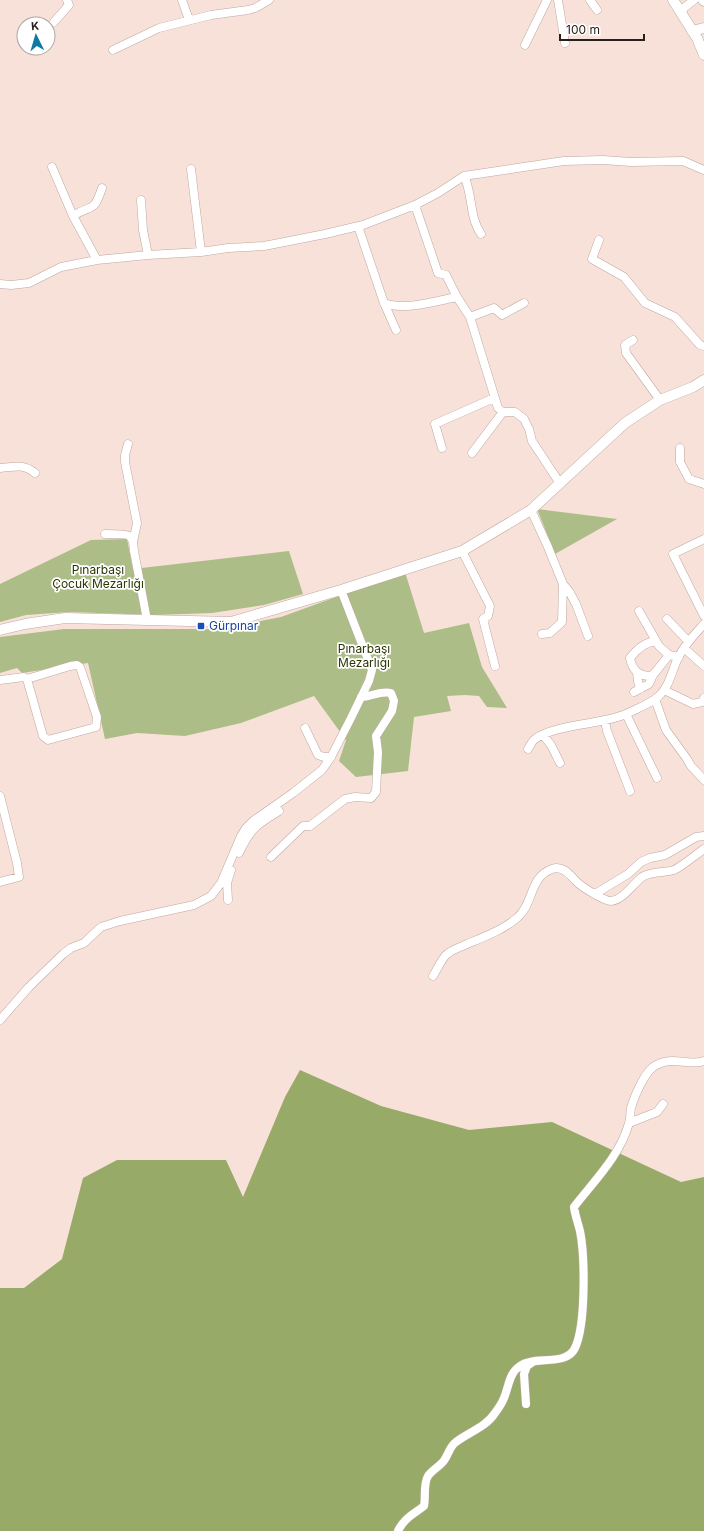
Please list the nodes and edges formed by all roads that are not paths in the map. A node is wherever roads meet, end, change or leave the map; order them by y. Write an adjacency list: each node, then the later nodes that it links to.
1 (68, 0): 11 (street)
2 (182, 0): 12 (street)
3 (269, 0): 12 (street)
4 (547, 0): 16 (street)
5 (558, 0): 15 (street)
6 (590, 0): 9 (street)
7 (673, 0): 10 (main road)
8 (694, 0): 10 (street)
9 (597, 10)
10 (681, 12): 14 (main road)
11 (56, 20)
12 (189, 20): 17 (street)
13 (704, 28): 14 (main road)
14 (698, 34): 18 (main road)
15 (565, 43)
16 (525, 45)
17 (113, 50)
18 (704, 55)
19 (52, 167): 26 (street)
20 (191, 169): 30 (street)
21 (704, 170): 22 (street)
22 (464, 176): 25 (street); 28 (street)
23 (102, 188): 26 (street)
24 (141, 200): 31 (street)
25 (415, 205): 27 (street); 34 (street)
26 (73, 216): 32 (street)
27 (358, 226): 30 (street); 35 (street)
28 (481, 234)
29 (599, 240): 40 (street)
30 (201, 252): 31 (street)
31 (148, 255): 32 (street)
32 (97, 260): 33 (street)
33 (0, 284)
34 (457, 297): 35 (street); 37 (street)
35 (384, 303): 38 (street)
36 (524, 303): 37 (street)
37 (470, 317): 42 (street)
38 (396, 330)
39 (634, 340): 43 (street)
40 (704, 346)
41 (704, 380): 43 (main road)
42 (494, 398): 44 (street); 46 (street)
43 (660, 400): 51 (main road)
44 (503, 412): 48 (street); 51 (street)
45 (128, 444): 56 (street)
46 (442, 448)
47 (680, 448): 52 (street)
48 (472, 453)
49 (0, 468): 50 (street)
50 (35, 473)
51 (559, 482): 53 (main road)
52 (704, 484)
53 (531, 510): 57 (main road); 58 (street)
54 (104, 534): 56 (street)
55 (704, 539): 61 (street)
56 (133, 542): 63 (street)
57 (462, 551): 59 (main road); 72 (street)
58 (562, 584): 66 (street); 67 (street)
59 (341, 590): 63 (main road); 79 (street)
60 (639, 611): 68 (street)
61 (704, 616)
62 (667, 619): 69 (street)
63 (147, 620): 65 (main road)
64 (704, 624): 69 (street)
65 (0, 630)
66 (542, 634)
67 (588, 636)
68 (656, 641): 70 (street); 74 (street)
69 (686, 645): 71 (street); 73 (street)
70 (670, 655): 71 (street); 75 (street)
71 (679, 657): 78 (street)
72 (495, 666)
73 (704, 666)
74 (638, 673): 75 (street); 75 (street)
75 (652, 675)
76 (27, 679): 76 (street); 77 (street)
77 (0, 680)
78 (664, 690): 80 (street); 81 (street)
79 (361, 697): 87 (street); 96 (street)
80 (704, 698)
81 (655, 699): 82 (street); 90 (street)
82 (626, 714): 83 (street); 89 (street)
83 (605, 721): 85 (street); 91 (street)
84 (305, 728): 87 (street)
85 (543, 735): 86 (street); 88 (street)
86 (528, 750)
87 (331, 757): 101 (street)
88 (560, 763)
89 (657, 778)
90 (704, 780)
91 (630, 791)
92 (0, 796): 97 (street)
93 (279, 811): 99 (street)
94 (704, 836): 98 (street)
95 (704, 849): 98 (street)
96 (271, 857)
97 (0, 882)
98 (595, 894): 100 (street)
99 (228, 900)
100 (433, 976)
101 (0, 1020)
102 (704, 1061): 104 (street)
103 (663, 1104): 104 (street)
104 (629, 1123): 105 (street)
105 (536, 1361): 106 (street); 107 (street)
106 (526, 1404)
107 (398, 1531)

